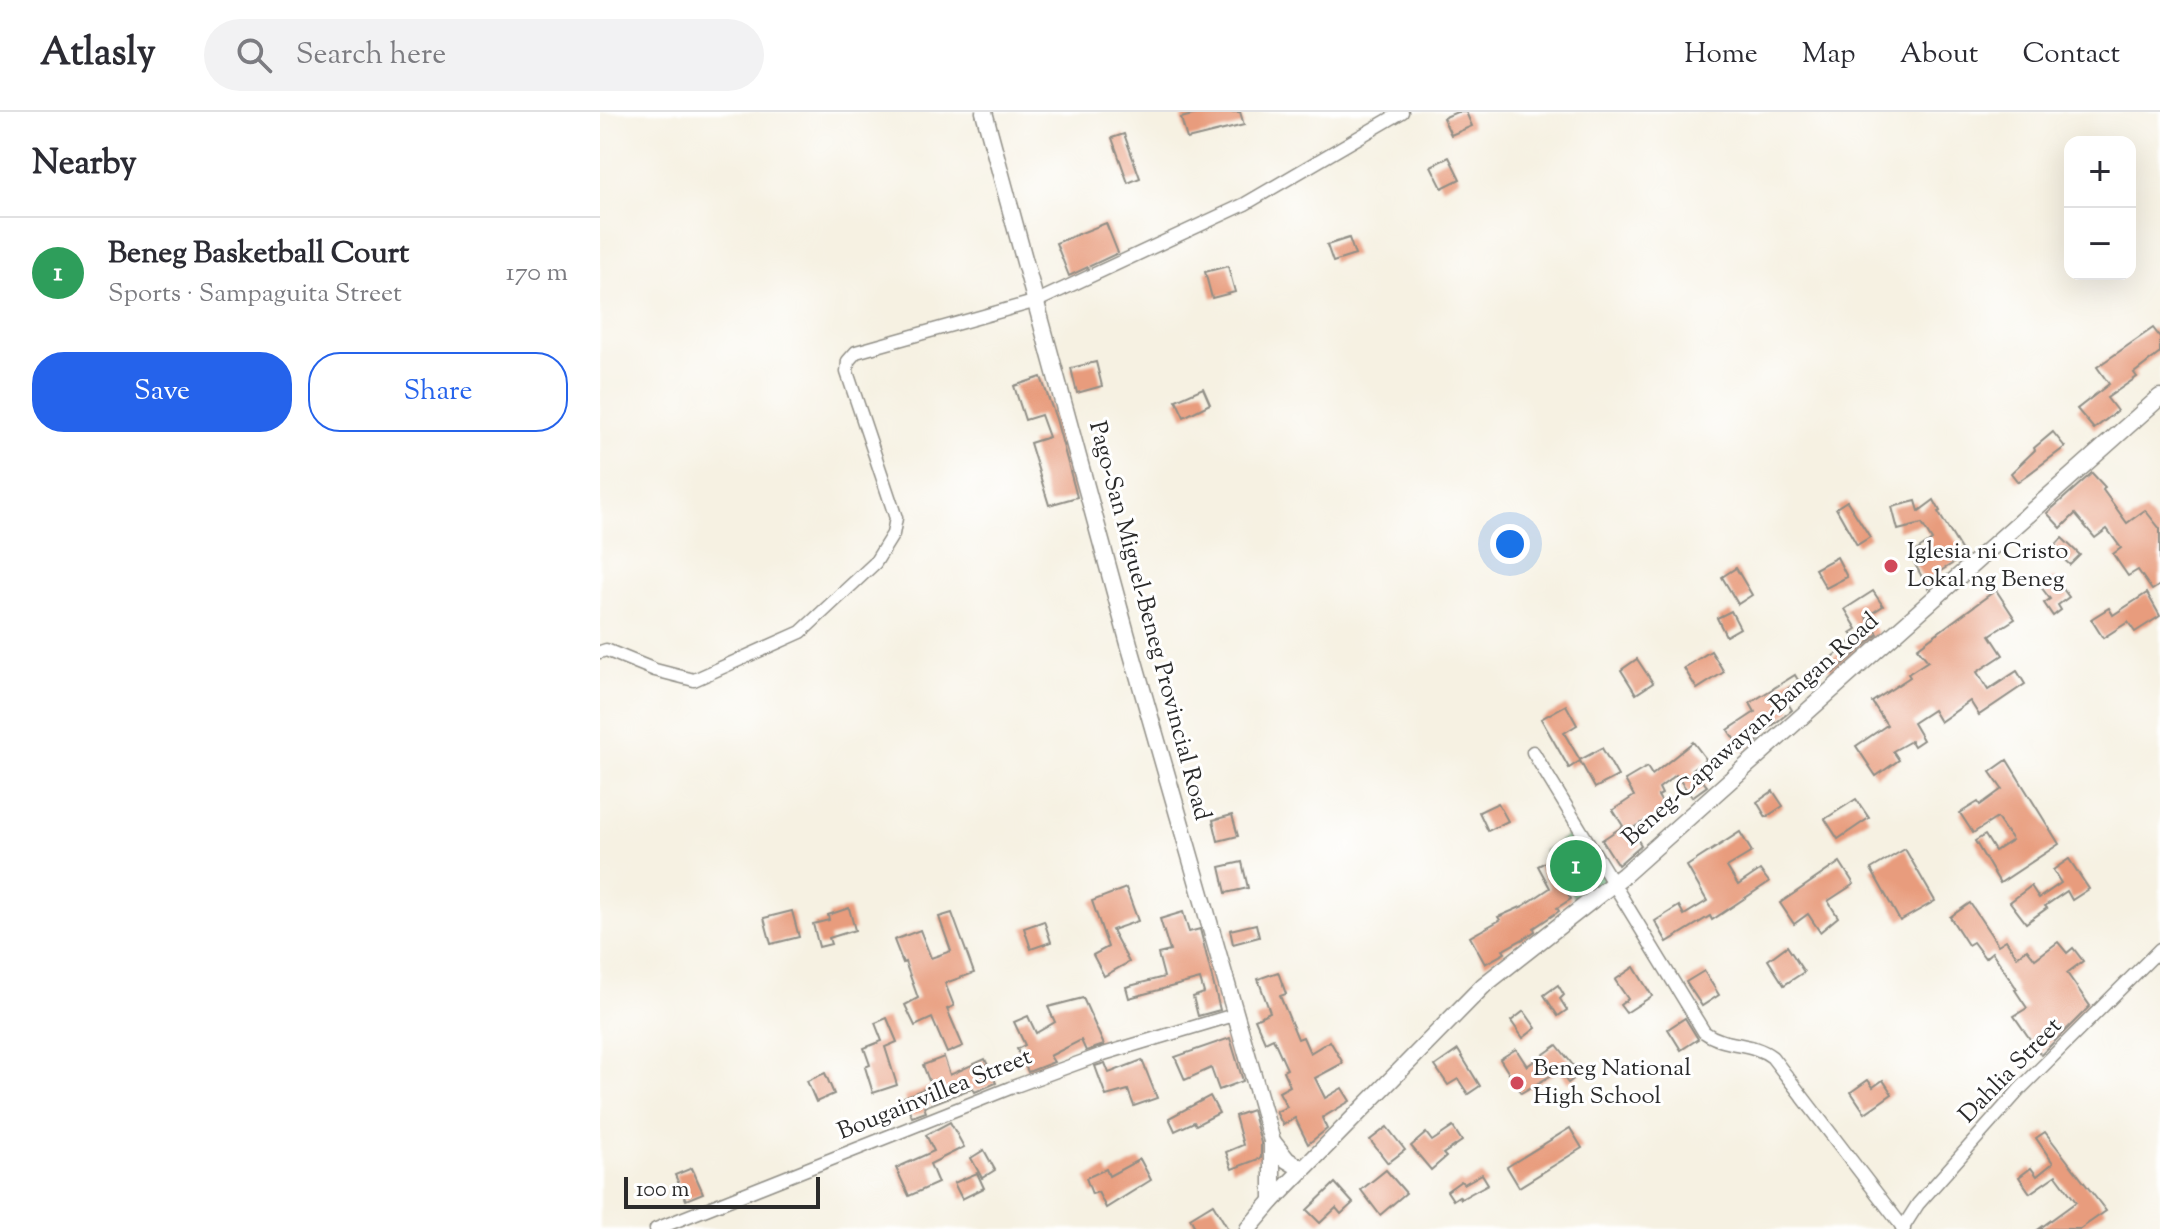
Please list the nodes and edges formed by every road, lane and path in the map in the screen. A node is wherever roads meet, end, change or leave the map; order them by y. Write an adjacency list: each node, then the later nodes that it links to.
1 (984, 112): 3 (main road, Pago-San Miguel-Beneg Provincial Road)
2 (1402, 112): 3 (street)
3 (1037, 301): 5 (street); 9 (main road, Pago-San Miguel-Beneg Provincial Road)
4 (2160, 397): 7 (main road, Beneg-Capawayan-Bangan Road)
5 (600, 652)
6 (1533, 752): 7 (street)
7 (1614, 883): 11 (main road, Beneg-Capawayan-Bangan Road); 15 (street)
8 (2160, 949): 15 (street, Dahlia Street)
9 (1234, 1015): 10 (main road, Pago-San Miguel-Beneg Provincial Road); 13 (street, Bougainvillea Street)
10 (1272, 1141): 11 (main road); 12 (main road)
11 (1302, 1169): 12 (main road, Beneg-Capawayan-Bangan Road)
12 (1272, 1201): 14 (main road, Beneg-Capawayan-Bangan Road)
13 (656, 1229)
14 (1248, 1229)
15 (1903, 1229)

